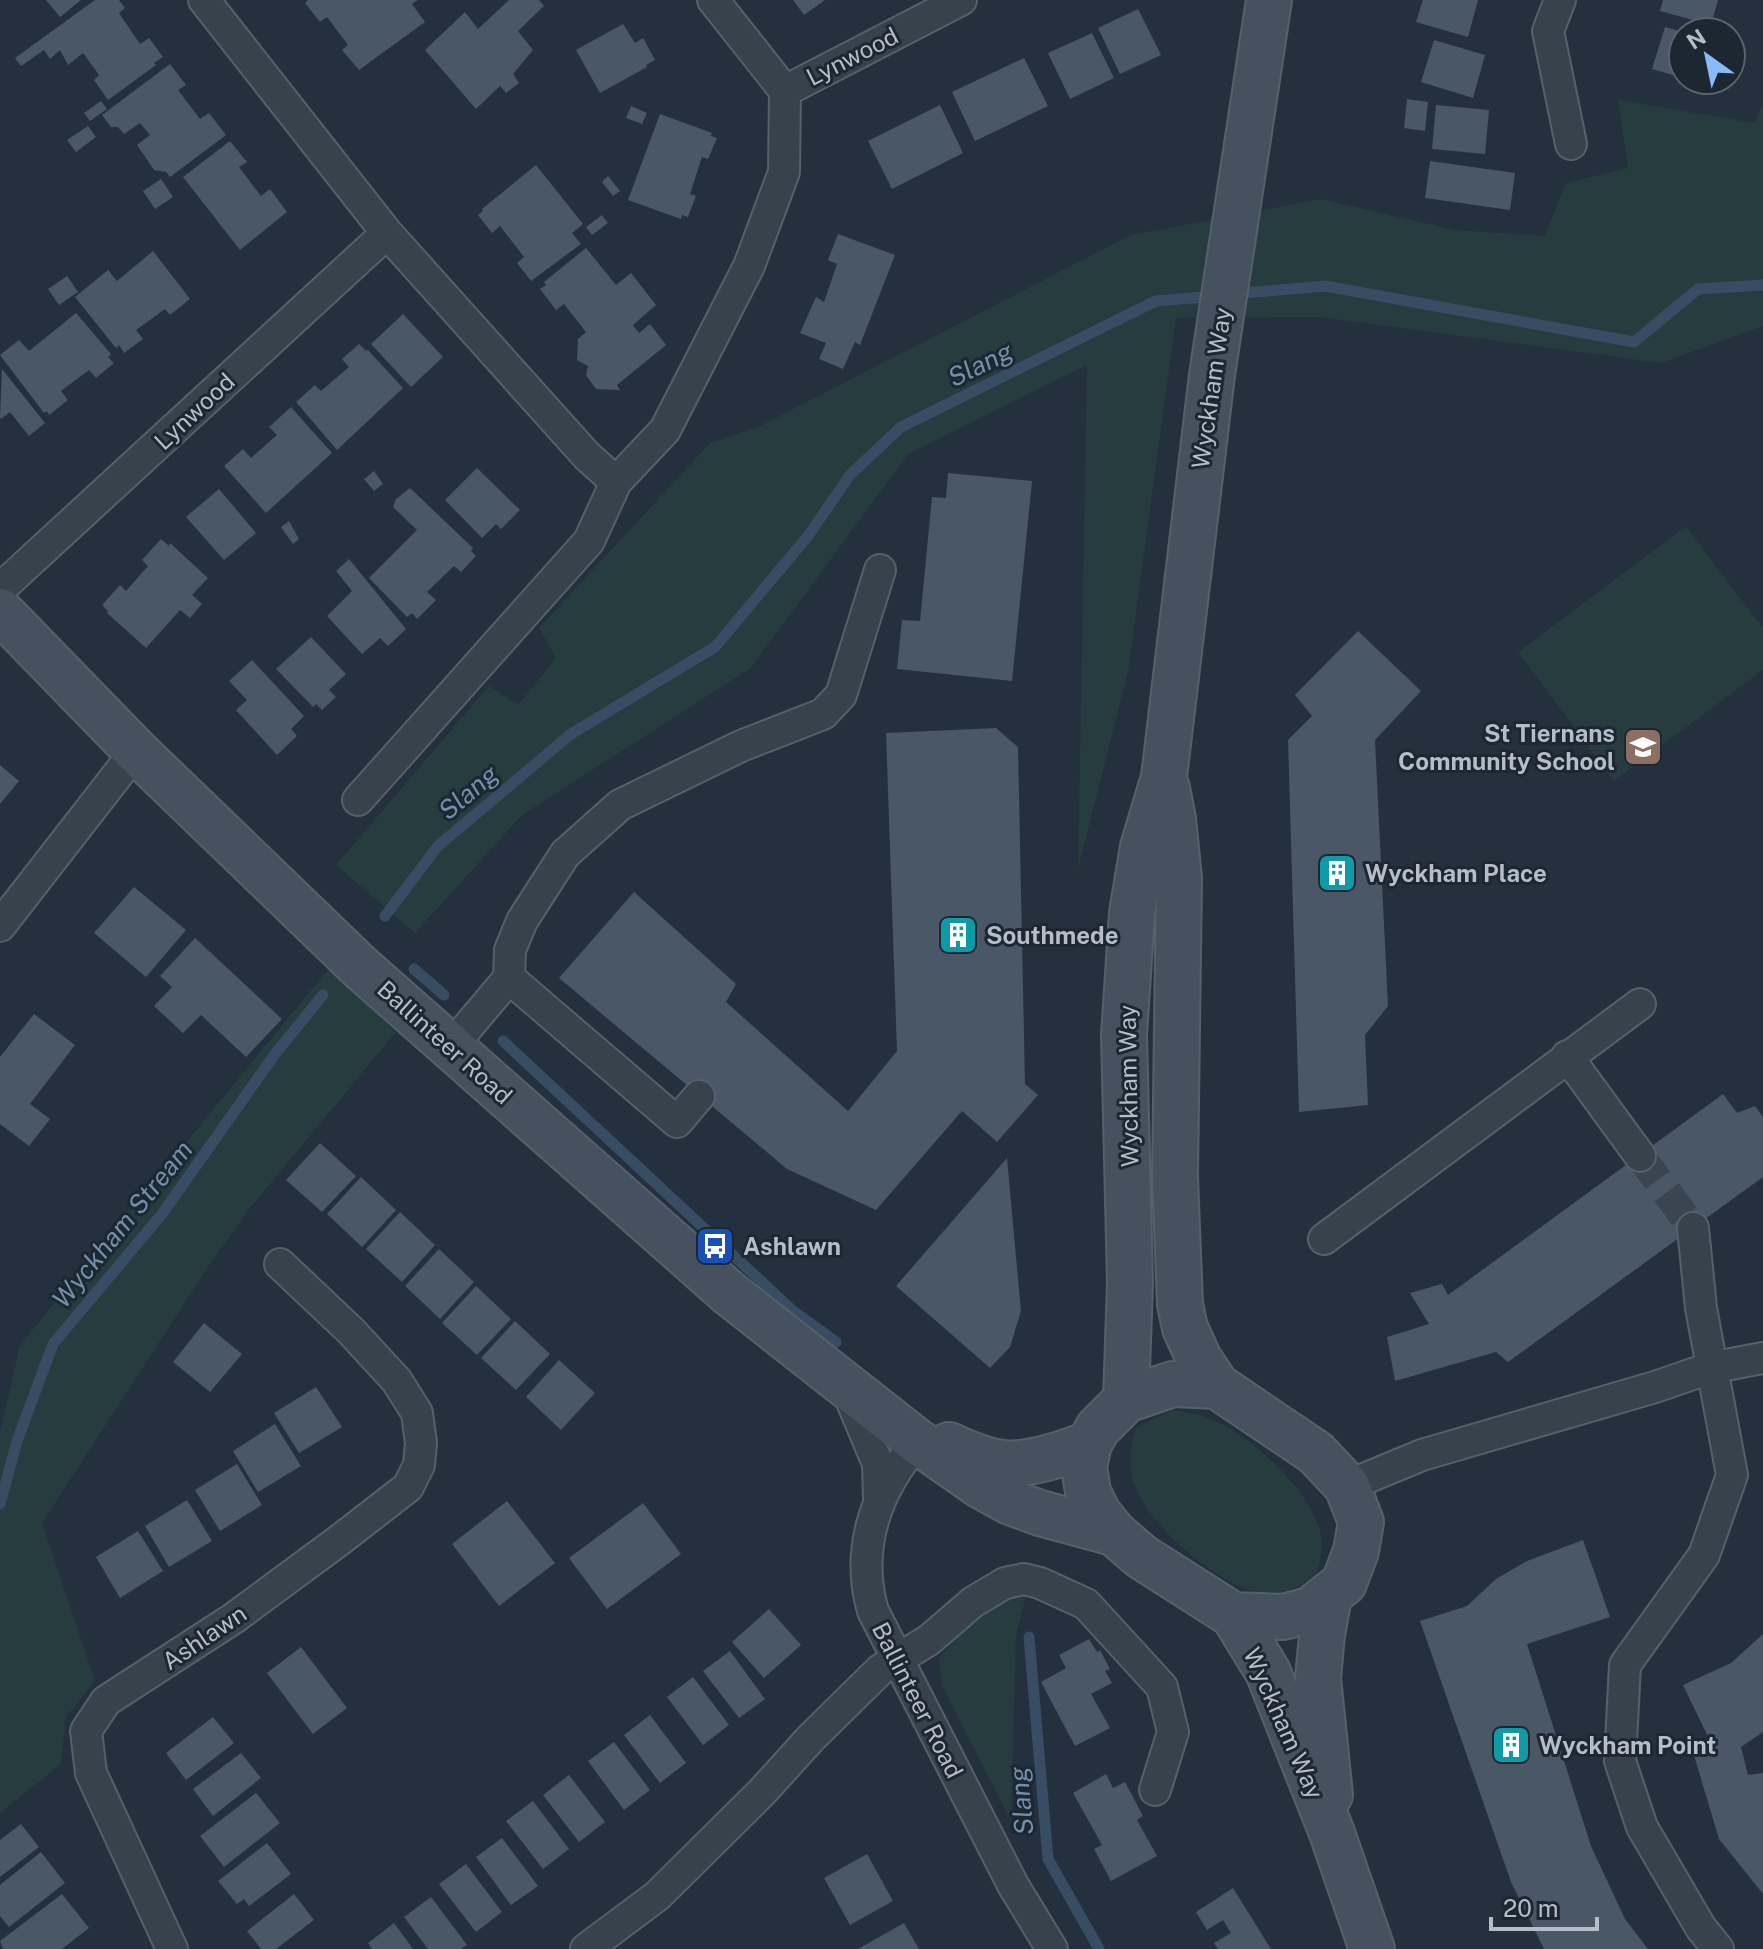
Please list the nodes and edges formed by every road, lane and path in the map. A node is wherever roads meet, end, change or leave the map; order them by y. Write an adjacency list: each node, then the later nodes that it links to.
1 (204, 0): 8 (street)
2 (713, 0): 6 (street, Lynwood)
3 (961, 0): 6 (street, Lynwood)
4 (1269, 0): 14 (main road, Wyckham Way)
5 (1560, 0): 7 (street)
6 (785, 91): 9 (street, Lynwood)
7 (1571, 144)
8 (387, 233): 9 (street); 11 (street, Lynwood)
9 (616, 482): 15 (street, Lynwood)
10 (880, 570): 17 (street)
11 (0, 589)
12 (0, 611): 13 (main road, Ballinteer Road)
13 (136, 751): 16 (street); 19 (main road, Ballinteer Road)
14 (1164, 777): 29 (main road, Wyckham Way); 30 (main road, Wyckham Way)
15 (358, 800)
16 (0, 926)
17 (509, 978): 19 (street); 21 (street)
18 (1640, 1004): 20 (street)
19 (450, 1048): 28 (main road, Ballinteer Road)
20 (1567, 1056): 22 (street); 24 (street)
21 (699, 1096)
22 (1640, 1156)
23 (1693, 1228): 27 (street)
24 (1324, 1239)
25 (280, 1264): 41 (street, Ashlawn)
26 (1763, 1358): 27 (street)
27 (1710, 1368): 33 (street); 45 (street)
28 (845, 1386): 31 (main road, Ballinteer Road); 34 (street)
29 (1217, 1386): 30 (main road); 33 (main road)
30 (1126, 1400): 32 (main road)
31 (918, 1442): 32 (main road, Ballinteer Road); 34 (street, Ballinteer Road); 35 (main road, Ballinteer Road)
32 (1089, 1444): 35 (main road)
33 (1347, 1486): 36 (main road)
34 (879, 1502): 38 (street, Ballinteer Road)
35 (1114, 1533): 37 (main road)
36 (1329, 1596): 37 (main road); 40 (main road, Wyckham Way)
37 (1233, 1615): 40 (main road, Wyckham Way)
38 (897, 1658): 39 (street); 42 (street); 43 (street, Ballinteer Road)
39 (1155, 1790)
40 (1332, 1833): 44 (main road, Wyckham Way)
41 (172, 1949)
42 (586, 1949)
43 (1052, 1949)
44 (1372, 1949)
45 (1718, 1949)

